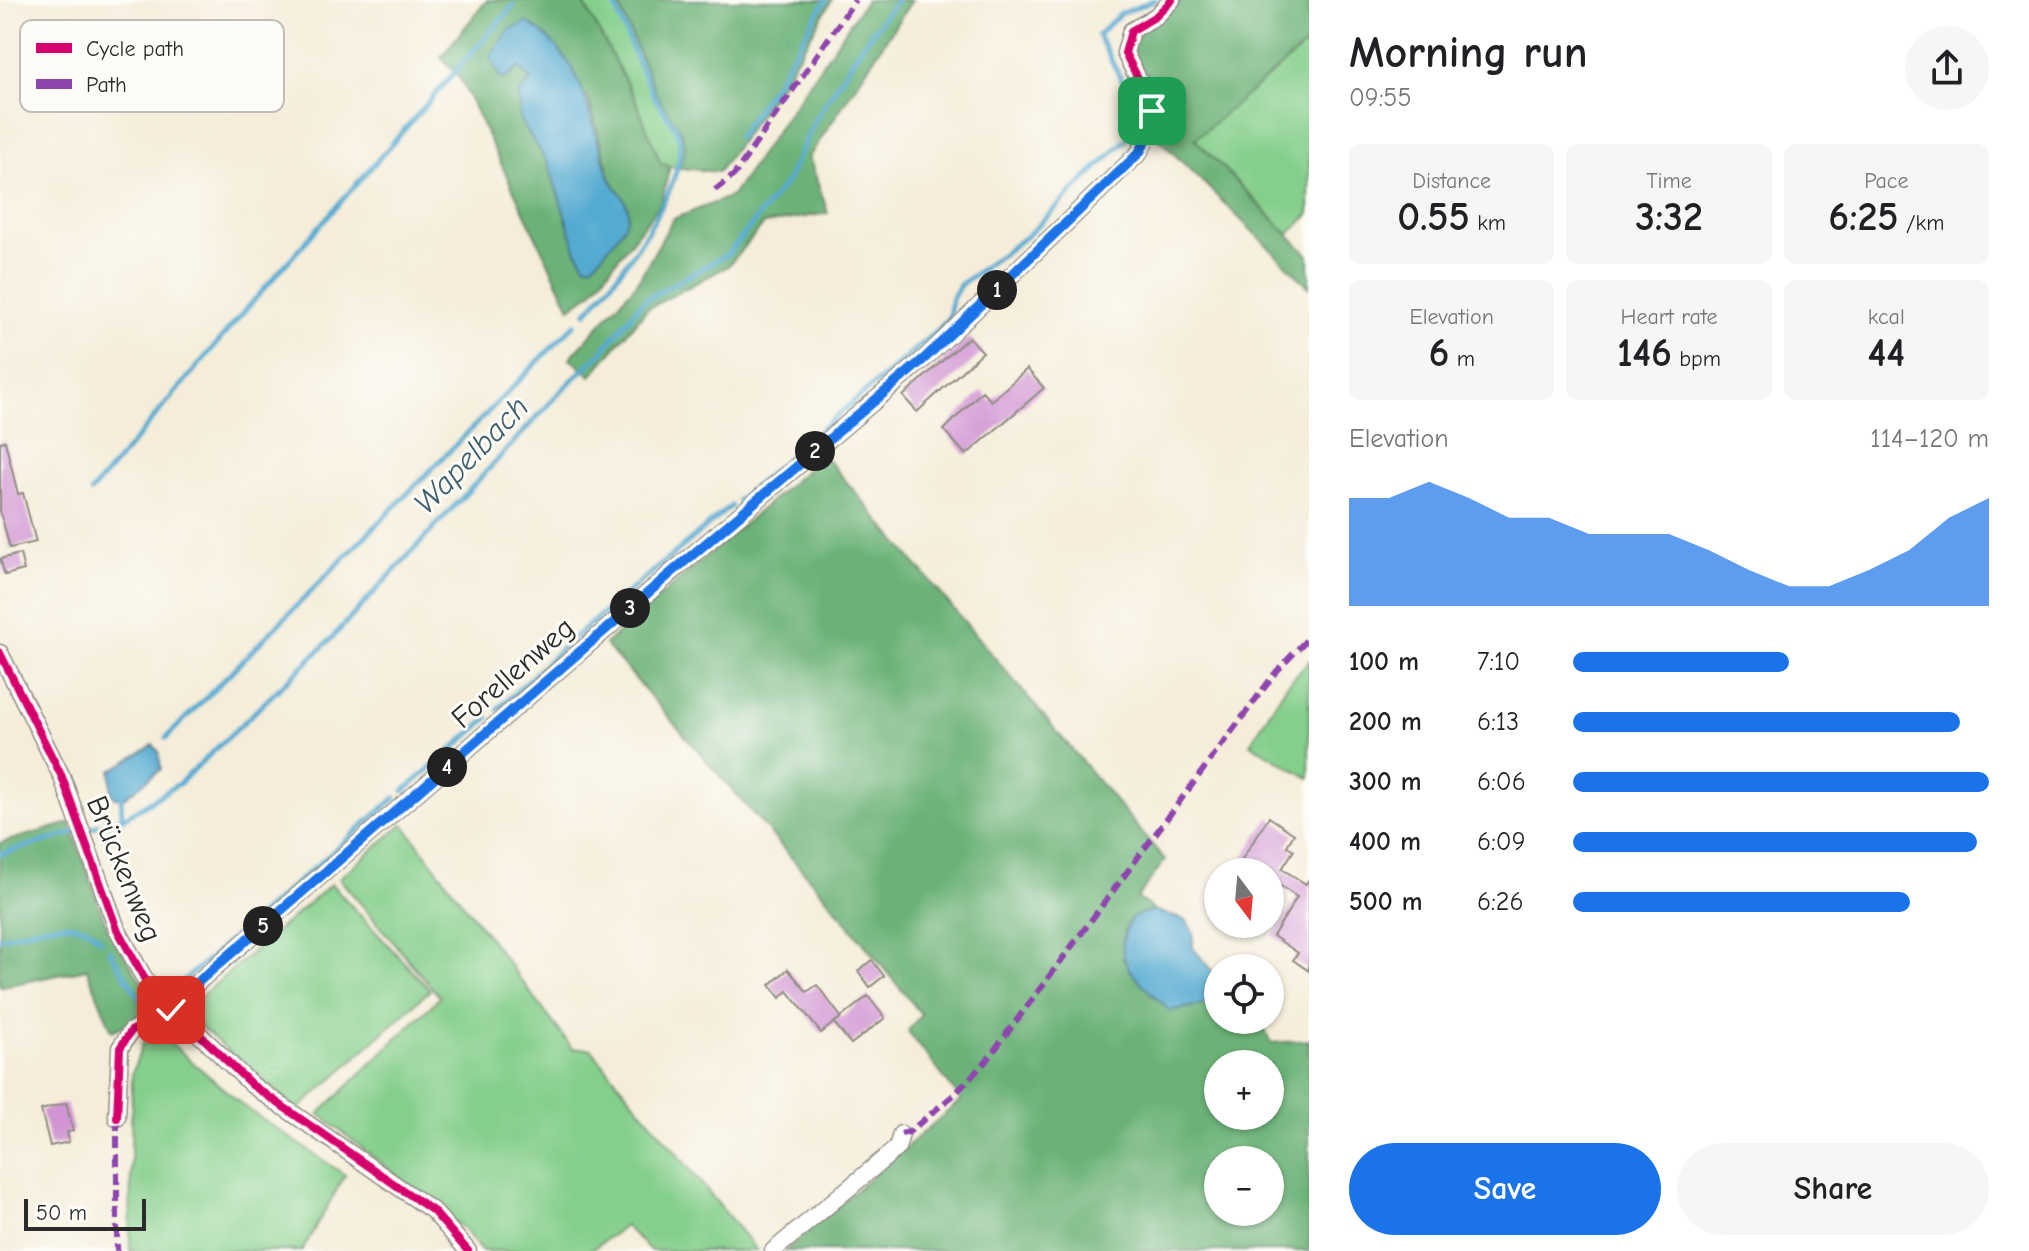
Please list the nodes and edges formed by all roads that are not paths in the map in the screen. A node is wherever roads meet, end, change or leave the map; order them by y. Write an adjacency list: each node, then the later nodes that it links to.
1 (1172, 0): 3 (street, Forellenweg)
2 (0, 653): 3 (street, Brückenweg)
3 (171, 1010): 4 (street, Forellenweg); 6 (street, Brückenweg)
4 (117, 1118)
5 (901, 1134): 7 (street)
6 (468, 1251)
7 (773, 1251)

